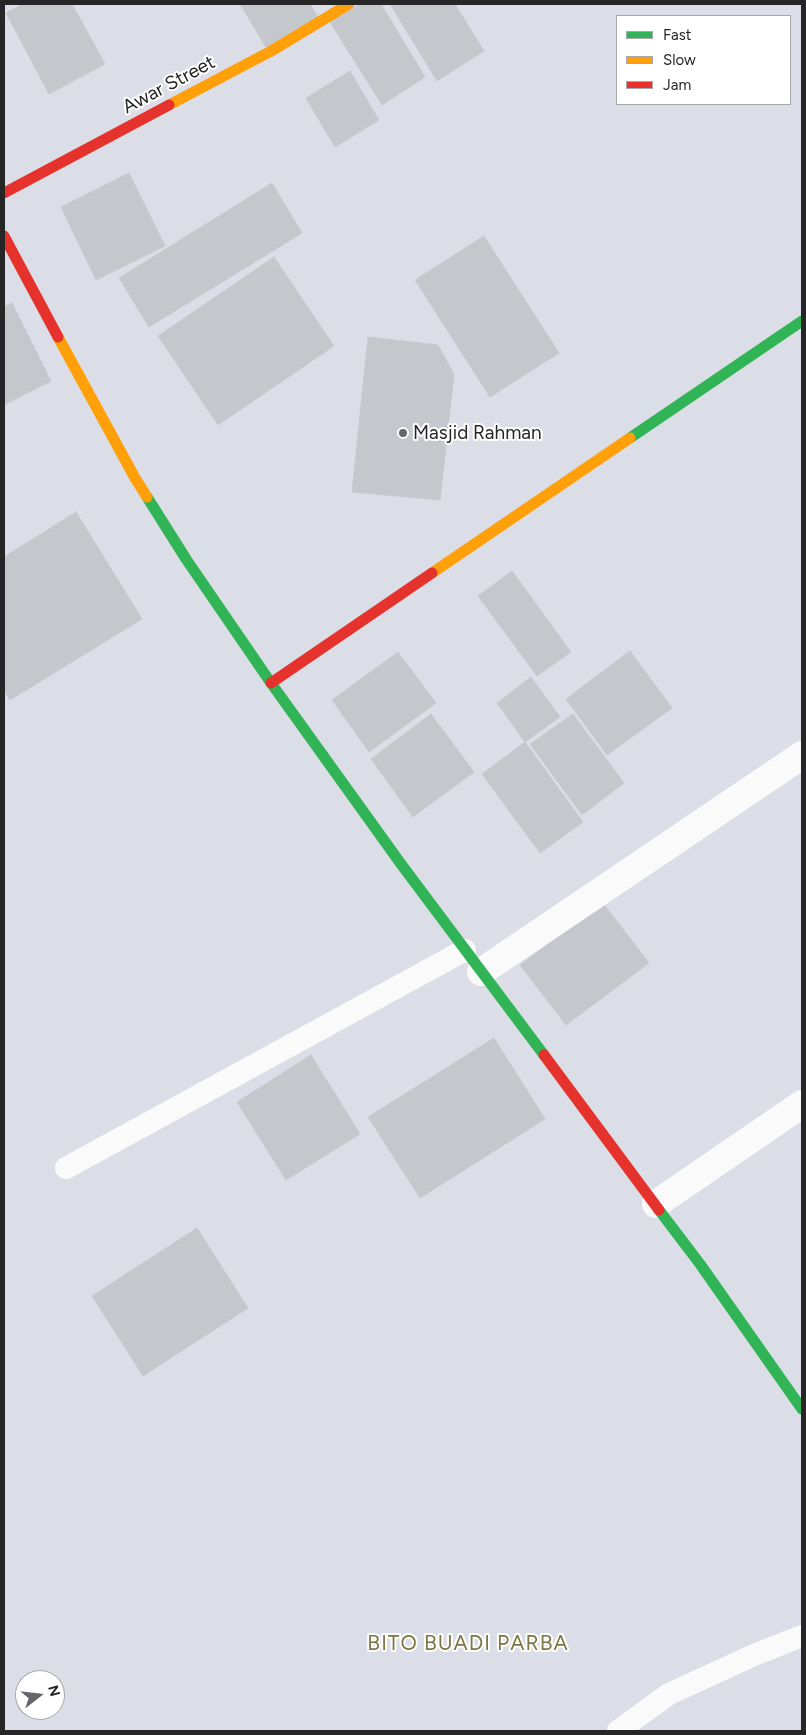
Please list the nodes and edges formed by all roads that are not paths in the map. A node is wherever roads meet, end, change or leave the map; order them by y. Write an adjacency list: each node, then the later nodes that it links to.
1 (349, 4): 2 (main road, Awar Street)
2 (4, 193)
3 (4, 236): 5 (main road)
4 (802, 321): 5 (main road)
5 (271, 683): 7 (main road)
6 (802, 755): 8 (street)
7 (465, 950): 8 (main road); 10 (lane)
8 (481, 972): 11 (main road)
9 (802, 1104): 11 (street)
10 (66, 1168)
11 (656, 1204): 12 (main road)
12 (802, 1409)
13 (802, 1636): 14 (lane)
14 (618, 1731)

